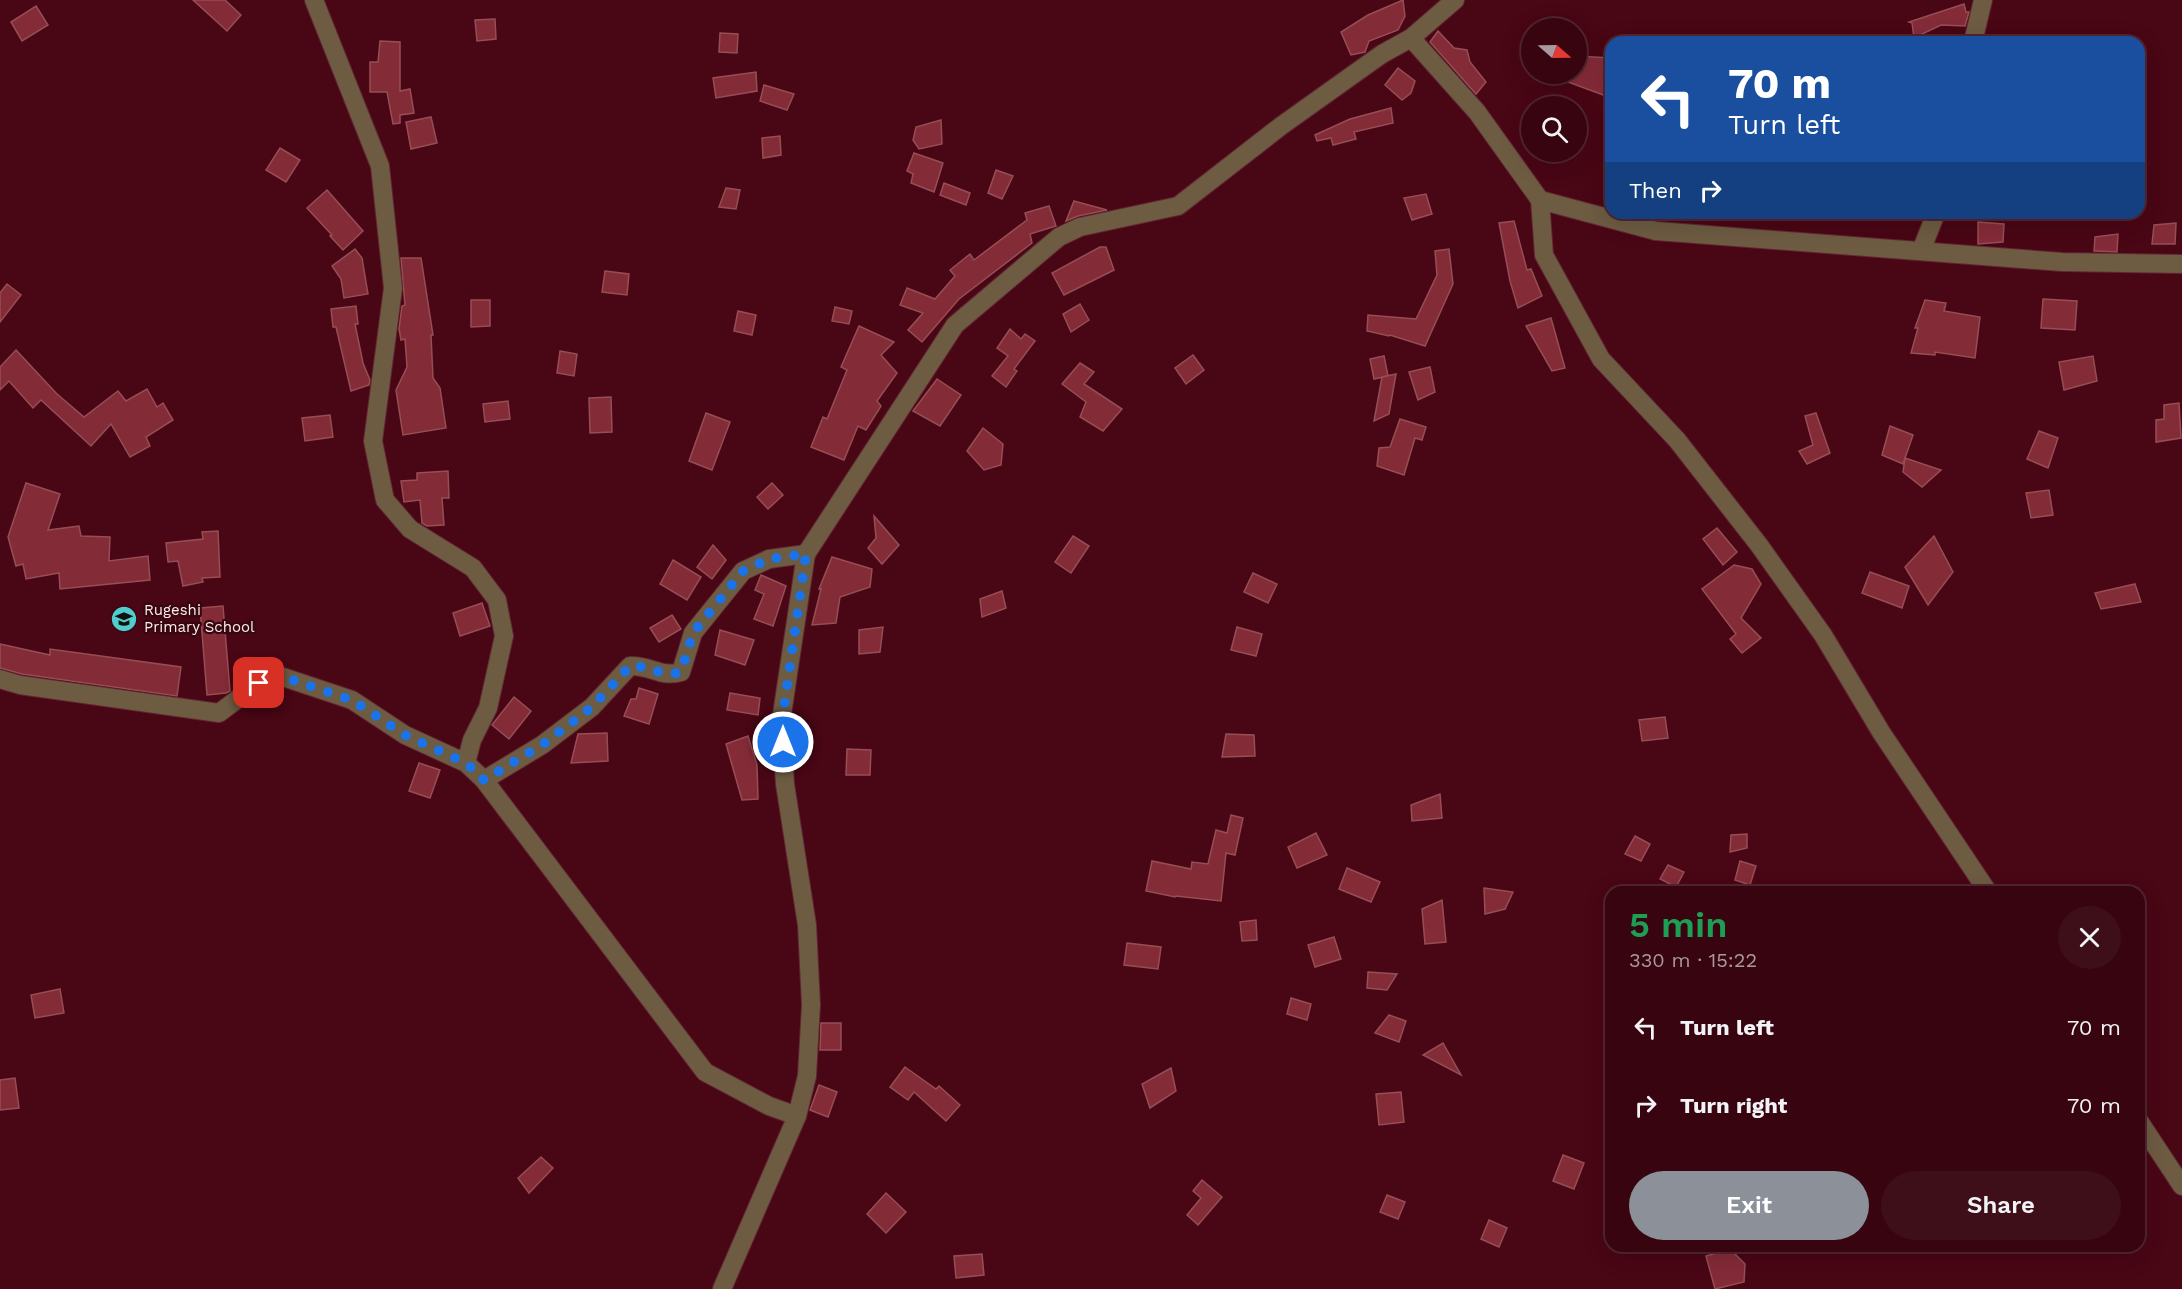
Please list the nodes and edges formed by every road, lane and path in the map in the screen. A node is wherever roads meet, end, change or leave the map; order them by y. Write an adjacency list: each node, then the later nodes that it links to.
1 (314, 0): 14 (street)
2 (1455, 0): 5 (street)
3 (1983, 0): 4 (street)
4 (1974, 36)
5 (1411, 38): 6 (street); 12 (street)
6 (1540, 200): 7 (street); 16 (street)
7 (1605, 217)
8 (1611, 219): 10 (street)
9 (1934, 219): 10 (street)
10 (1921, 251): 11 (street)
11 (2182, 264)
12 (806, 554): 15 (street); 17 (street)
13 (0, 679): 14 (street)
14 (466, 763): 15 (street)
15 (484, 780): 17 (street)
16 (1984, 886)
17 (797, 1116): 20 (street)
18 (2145, 1130): 19 (street)
19 (2182, 1186)
20 (722, 1289)

